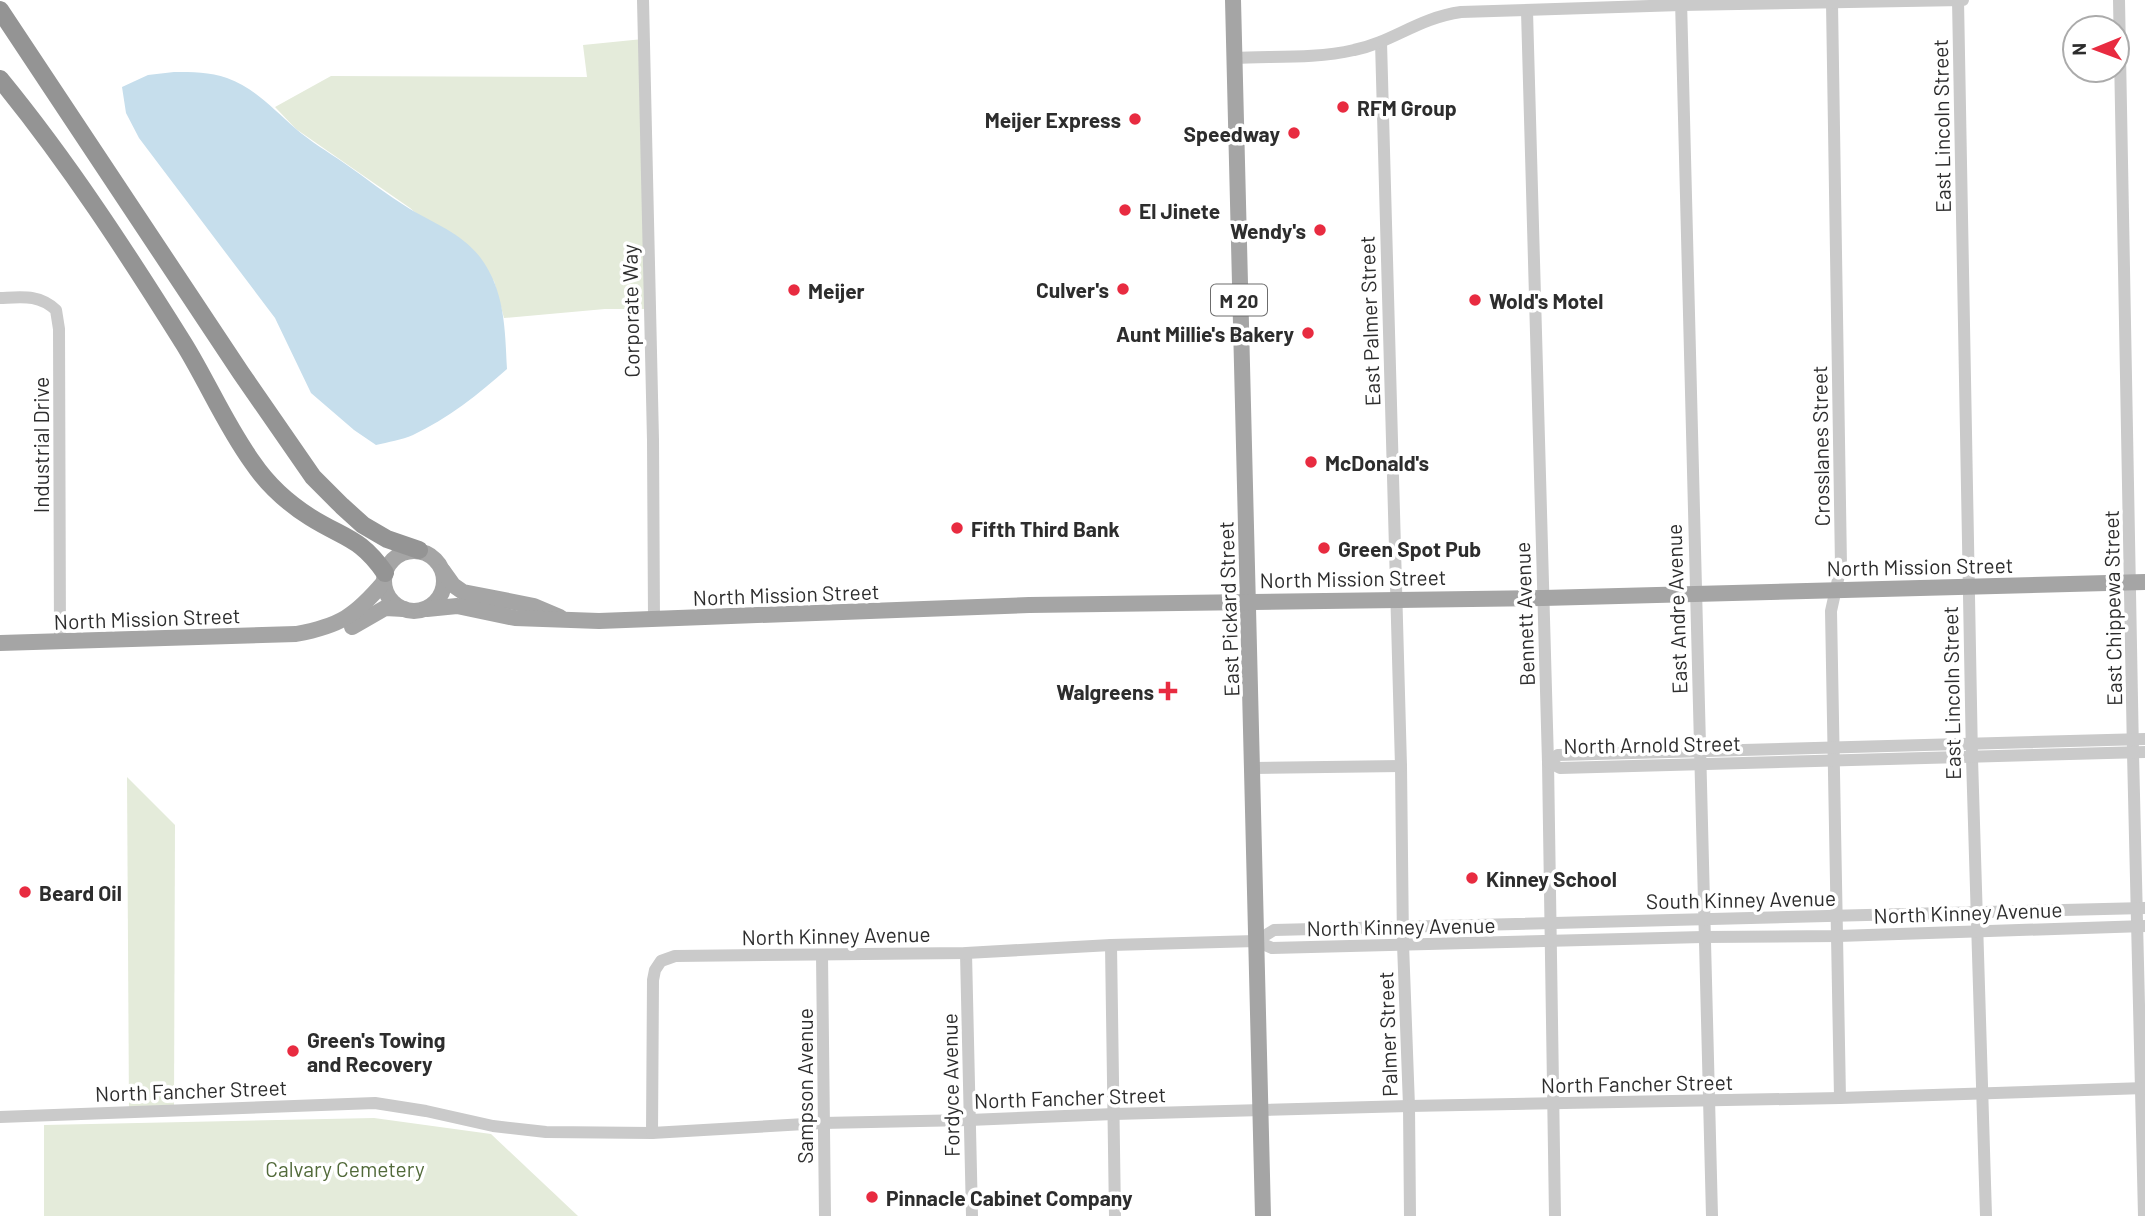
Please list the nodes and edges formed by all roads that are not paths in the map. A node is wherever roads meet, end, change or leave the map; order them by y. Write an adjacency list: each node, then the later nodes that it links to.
1 (643, 0): 27 (street, Corporate Way)
2 (1233, 0): 11 (main road, East Pickard Street / M 20)
3 (1958, 0): 4 (street); 7 (street); 18 (street, East Lincoln Street)
4 (1964, 0)
5 (2119, 0): 17 (street, East Chippewa Street)
6 (1681, 2): 7 (street); 9 (street); 20 (street, East Andre Avenue)
7 (1832, 3): 19 (street, Crosslanes Street)
8 (0, 10): 14 (highway)
9 (1527, 11): 10 (street); 21 (street, Bennett Avenue)
10 (1381, 42): 11 (street); 22 (street, East Palmer Street)
11 (1234, 58): 23 (main road, East Pickard Street / M 20)
12 (0, 79): 16 (highway)
13 (0, 298): 29 (street, Industrial Drive)
14 (419, 550): 15 (main road, North Mission Street); 16 (main road, North Mission Street)
15 (443, 571): 24 (main road); 26 (main road, North Mission Street)
16 (384, 578): 25 (main road); 28 (main road, North Mission Street)
17 (2138, 582): 18 (main road, North Mission Street); 31 (street, East Chippewa Street)
18 (1968, 586): 19 (main road, North Mission Street); 33 (street, East Lincoln Street)
19 (1836, 589): 20 (main road, North Mission Street); 34 (street, Crosslanes Street)
20 (1694, 594): 21 (main road, North Mission Street); 32 (street, East Andre Avenue)
21 (1543, 597): 22 (main road, North Mission Street); 35 (street, Bennett Avenue)
22 (1396, 598): 23 (main road, North Mission Street); 37 (street, East Palmer Street)
23 (1249, 600): 27 (main road, North Mission Street); 38 (main road, East Pickard Street)
24 (426, 609): 25 (main road, North Mission Street); 26 (main road, North Mission Street)
25 (405, 610): 28 (main road, North Mission Street)
26 (562, 619): 27 (main road, North Mission Street)
27 (654, 620)
28 (296, 634): 29 (main road, North Mission Street)
29 (60, 641): 30 (main road, North Mission Street)
30 (0, 643)
31 (2139, 746): 33 (street, North Arnold Street); 39 (street, East Chippewa Street)
32 (1700, 750): 34 (street, North Arnold Street); 35 (street, North Arnold Street); 36 (street, East Andre Avenue)
33 (1972, 751): 34 (street, North Arnold Street); 40 (street, East Lincoln Street)
34 (1833, 754): 36 (street, North Arnold Street); 41 (street, Crosslanes Street)
35 (1548, 762): 36 (street, North Arnold Street); 43 (street, Bennett Avenue)
36 (1700, 764): 42 (street, East Andre Avenue)
37 (1401, 766): 38 (street); 44 (street, Palmer Street)
38 (1253, 768): 49 (main road, East Pickard Street)
39 (2141, 908): 40 (street, South Kinney Avenue); 45 (street, East Chippewa Street)
40 (1976, 913): 41 (street, South Kinney Avenue); 46 (street, East Lincoln Street)
41 (1837, 916): 42 (street, South Kinney Avenue); 47 (street, Crosslanes Street)
42 (1702, 920): 43 (street, South Kinney Avenue); 48 (street, East Andre Avenue)
43 (1550, 921): 44 (street, South Kinney Avenue); 50 (street, Bennett Avenue)
44 (1404, 926): 49 (street, South Kinney Avenue); 51 (street, Palmer Street)
45 (2141, 926): 46 (street, North Kinney Avenue); 55 (street, East Chippewa Street)
46 (1977, 932): 47 (street, North Kinney Avenue); 56 (street, East Lincoln Street)
47 (1838, 936): 48 (street, North Kinney Avenue); 57 (street, Crosslanes Street)
48 (1703, 937): 50 (street, North Kinney Avenue); 58 (street, East Andre Avenue)
49 (1256, 941): 51 (street, North Kinney Avenue); 52 (street, North Kinney Avenue); 61 (main road, East Pickard Street)
50 (1551, 942): 51 (street, North Kinney Avenue); 59 (street, Bennett Avenue)
51 (1403, 944): 60 (street, Palmer Street)
52 (1111, 945): 53 (street, North Kinney Avenue); 62 (street)
53 (966, 953): 54 (street, North Kinney Avenue); 64 (street, Fordyce Avenue)
54 (822, 955): 65 (street, Sampson Avenue); 66 (street, North Kinney Avenue)
55 (2143, 1088): 56 (street, North Fancher Street); 75 (street, East Chippewa Street)
56 (1981, 1093): 57 (street, North Fancher Street); 74 (street, East Lincoln Street)
57 (1840, 1098): 58 (street, North Fancher Street)
58 (1709, 1100): 59 (street, North Fancher Street); 73 (street, East Andre Avenue)
59 (1552, 1104): 60 (street, North Fancher Street); 72 (street, Bennett Avenue)
60 (1409, 1106): 61 (street, North Fancher Street); 71 (street, Palmer Street)
61 (1261, 1111): 62 (street, North Fancher Street); 70 (main road, East Pickard Street)
62 (1114, 1114): 64 (street, North Fancher Street); 69 (street)
63 (0, 1117): 66 (street, North Fancher Street)
64 (969, 1120): 65 (street, North Fancher Street); 68 (street, Fordyce Avenue)
65 (822, 1123): 66 (street, North Fancher Street); 67 (street, Sampson Avenue)
66 (652, 1133)
67 (825, 1216)
68 (972, 1216)
69 (1115, 1216)
70 (1263, 1216)
71 (1410, 1216)
72 (1555, 1216)
73 (1712, 1216)
74 (1986, 1216)
75 (2144, 1216)

